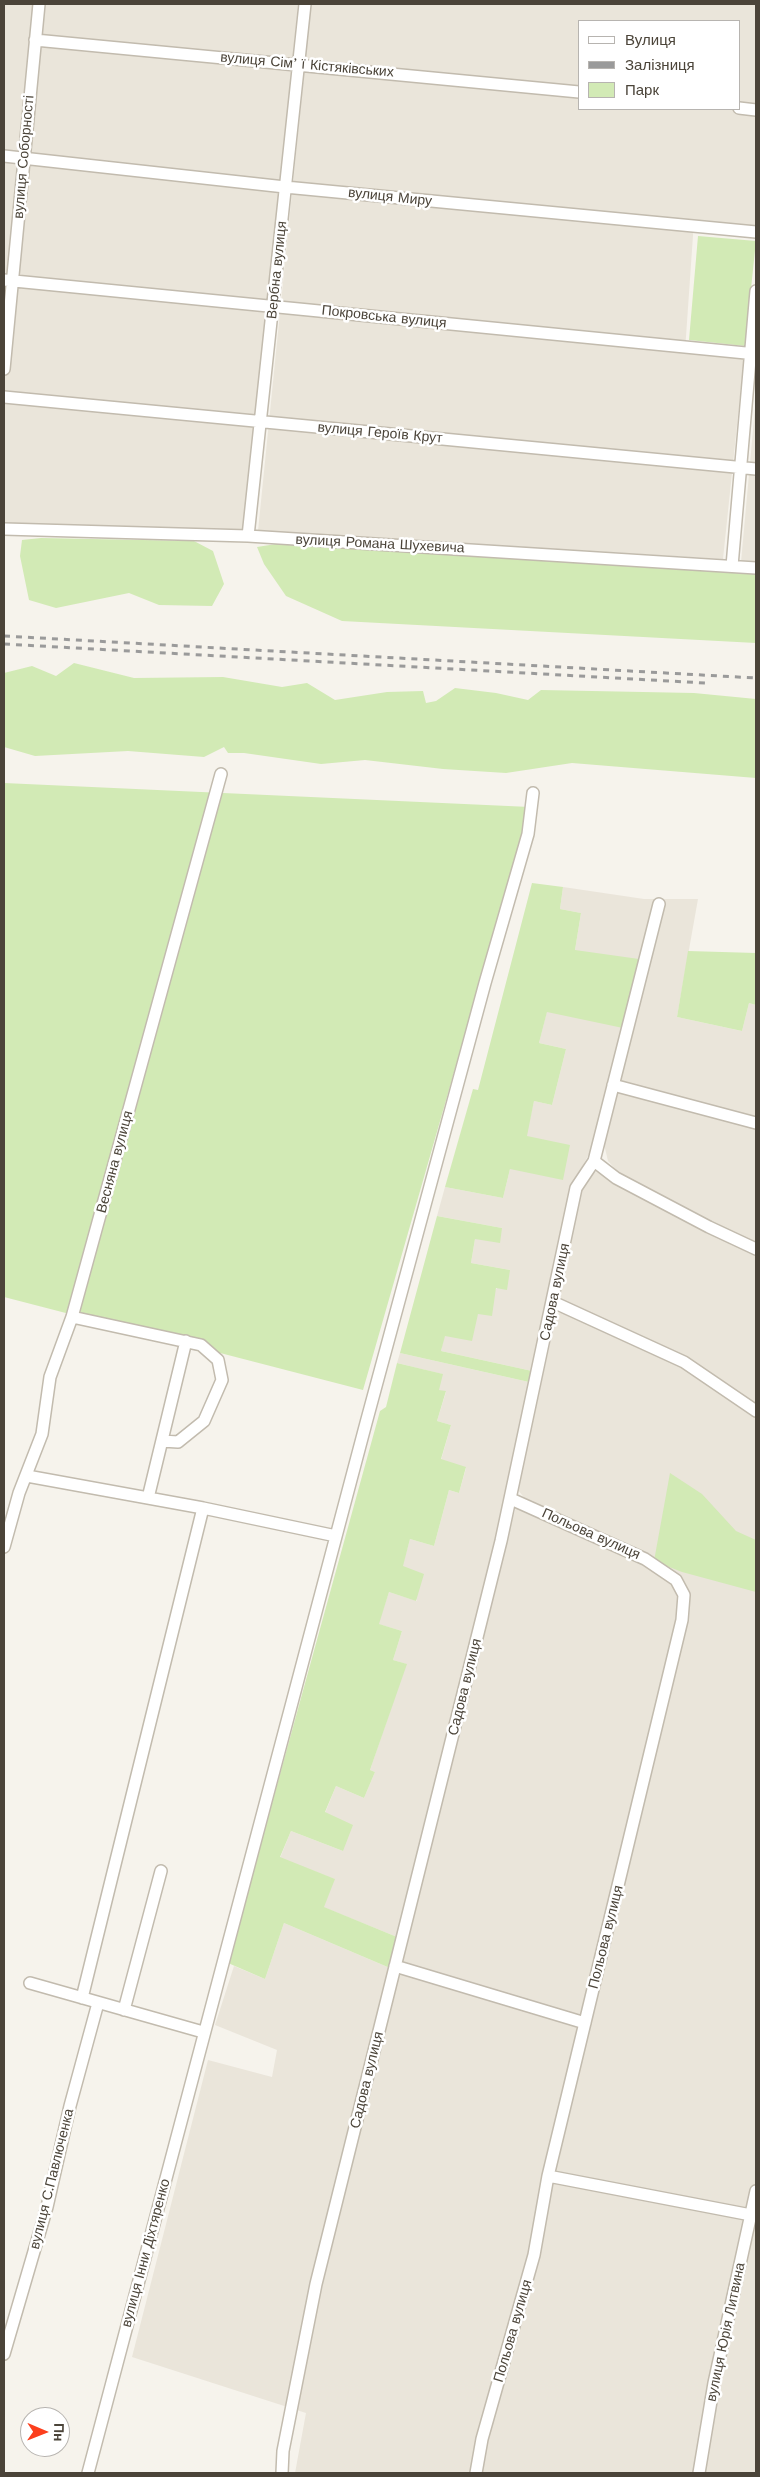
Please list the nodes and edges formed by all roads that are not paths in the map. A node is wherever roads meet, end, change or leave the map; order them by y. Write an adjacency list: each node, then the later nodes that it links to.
1 (39, 4): 3 (street, вулиця Соборності)
2 (305, 4): 4 (street, Вербна вулиця)
3 (35, 40): 4 (street, вулиця Сімʼї Кістяківських); 9 (street, вулиця Соборності)
4 (298, 64): 5 (street, вулиця Сімʼї Кістяківських); 10 (street, Вербна вулиця)
5 (578, 92)
6 (740, 108): 7 (street)
7 (756, 110)
8 (4, 156): 9 (street, вулиця Миру)
9 (24, 159): 10 (street, вулиця Миру); 12 (street, вулиця Соборності)
10 (285, 187): 11 (street, вулиця Миру); 14 (street, Вербна вулиця)
11 (756, 232)
12 (8, 280): 14 (street, Покровська вулиця); 16 (street, вулиця Соборності)
13 (756, 291): 15 (street)
14 (273, 306): 15 (street, Покровська вулиця); 18 (street, Вербна вулиця)
15 (753, 354): 19 (street)
16 (4, 369)
17 (4, 397): 18 (street, вулиця Героїв Крут)
18 (260, 422): 19 (street, вулиця Героїв Крут); 22 (street, Вербна вулиця)
19 (741, 467): 20 (street, вулиця Героїв Крут); 23 (street)
20 (756, 469)
21 (4, 529): 22 (street, вулиця Романа Шухевича)
22 (248, 536): 23 (street, вулиця Романа Шухевича)
23 (732, 566): 24 (street, вулиця Романа Шухевича)
24 (756, 568)
25 (221, 774): 33 (street, Весняна вулиця)
26 (533, 793): 41 (street, вулиця Інни Діхтяренко)
27 (659, 904): 28 (street, Садова вулиця)
28 (613, 1085): 29 (street); 30 (street, Садова вулиця)
29 (756, 1123)
30 (594, 1161): 31 (street); 32 (street, Садова вулиця)
31 (756, 1249)
32 (553, 1302): 35 (street); 39 (street, Садова вулиця)
33 (72, 1317): 34 (street); 37 (street, Весняна вулиця)
34 (186, 1341): 36 (street); 36 (street)
35 (756, 1411)
36 (162, 1441): 38 (street)
37 (27, 1476): 38 (street); 42 (street, Весняна вулиця)
38 (148, 1498): 40 (street)
39 (511, 1499): 44 (street, Садова вулиця); 49 (street, Польова вулиця)
40 (203, 1508): 41 (street); 46 (street)
41 (336, 1536): 50 (street, вулиця Інни Діхтяренко)
42 (4, 1547)
43 (161, 1871): 48 (street)
44 (395, 1966): 49 (street); 56 (street, Садова вулиця)
45 (30, 1983): 46 (street)
46 (82, 1998): 47 (street)
47 (98, 2003): 48 (street); 54 (street, вулиця С.Павлюченка)
48 (124, 2010): 50 (street)
49 (585, 2023): 51 (street, Польова вулиця)
50 (204, 2032): 55 (street, вулиця Інни Діхтяренко)
51 (548, 2176): 53 (street); 57 (street, Польова вулиця)
52 (756, 2191): 53 (street, вулиця Юрія Литвина)
53 (751, 2215): 58 (street, вулиця Юрія Литвина)
54 (4, 2354)
55 (88, 2473)
56 (282, 2473)
57 (476, 2473)
58 (698, 2473)

